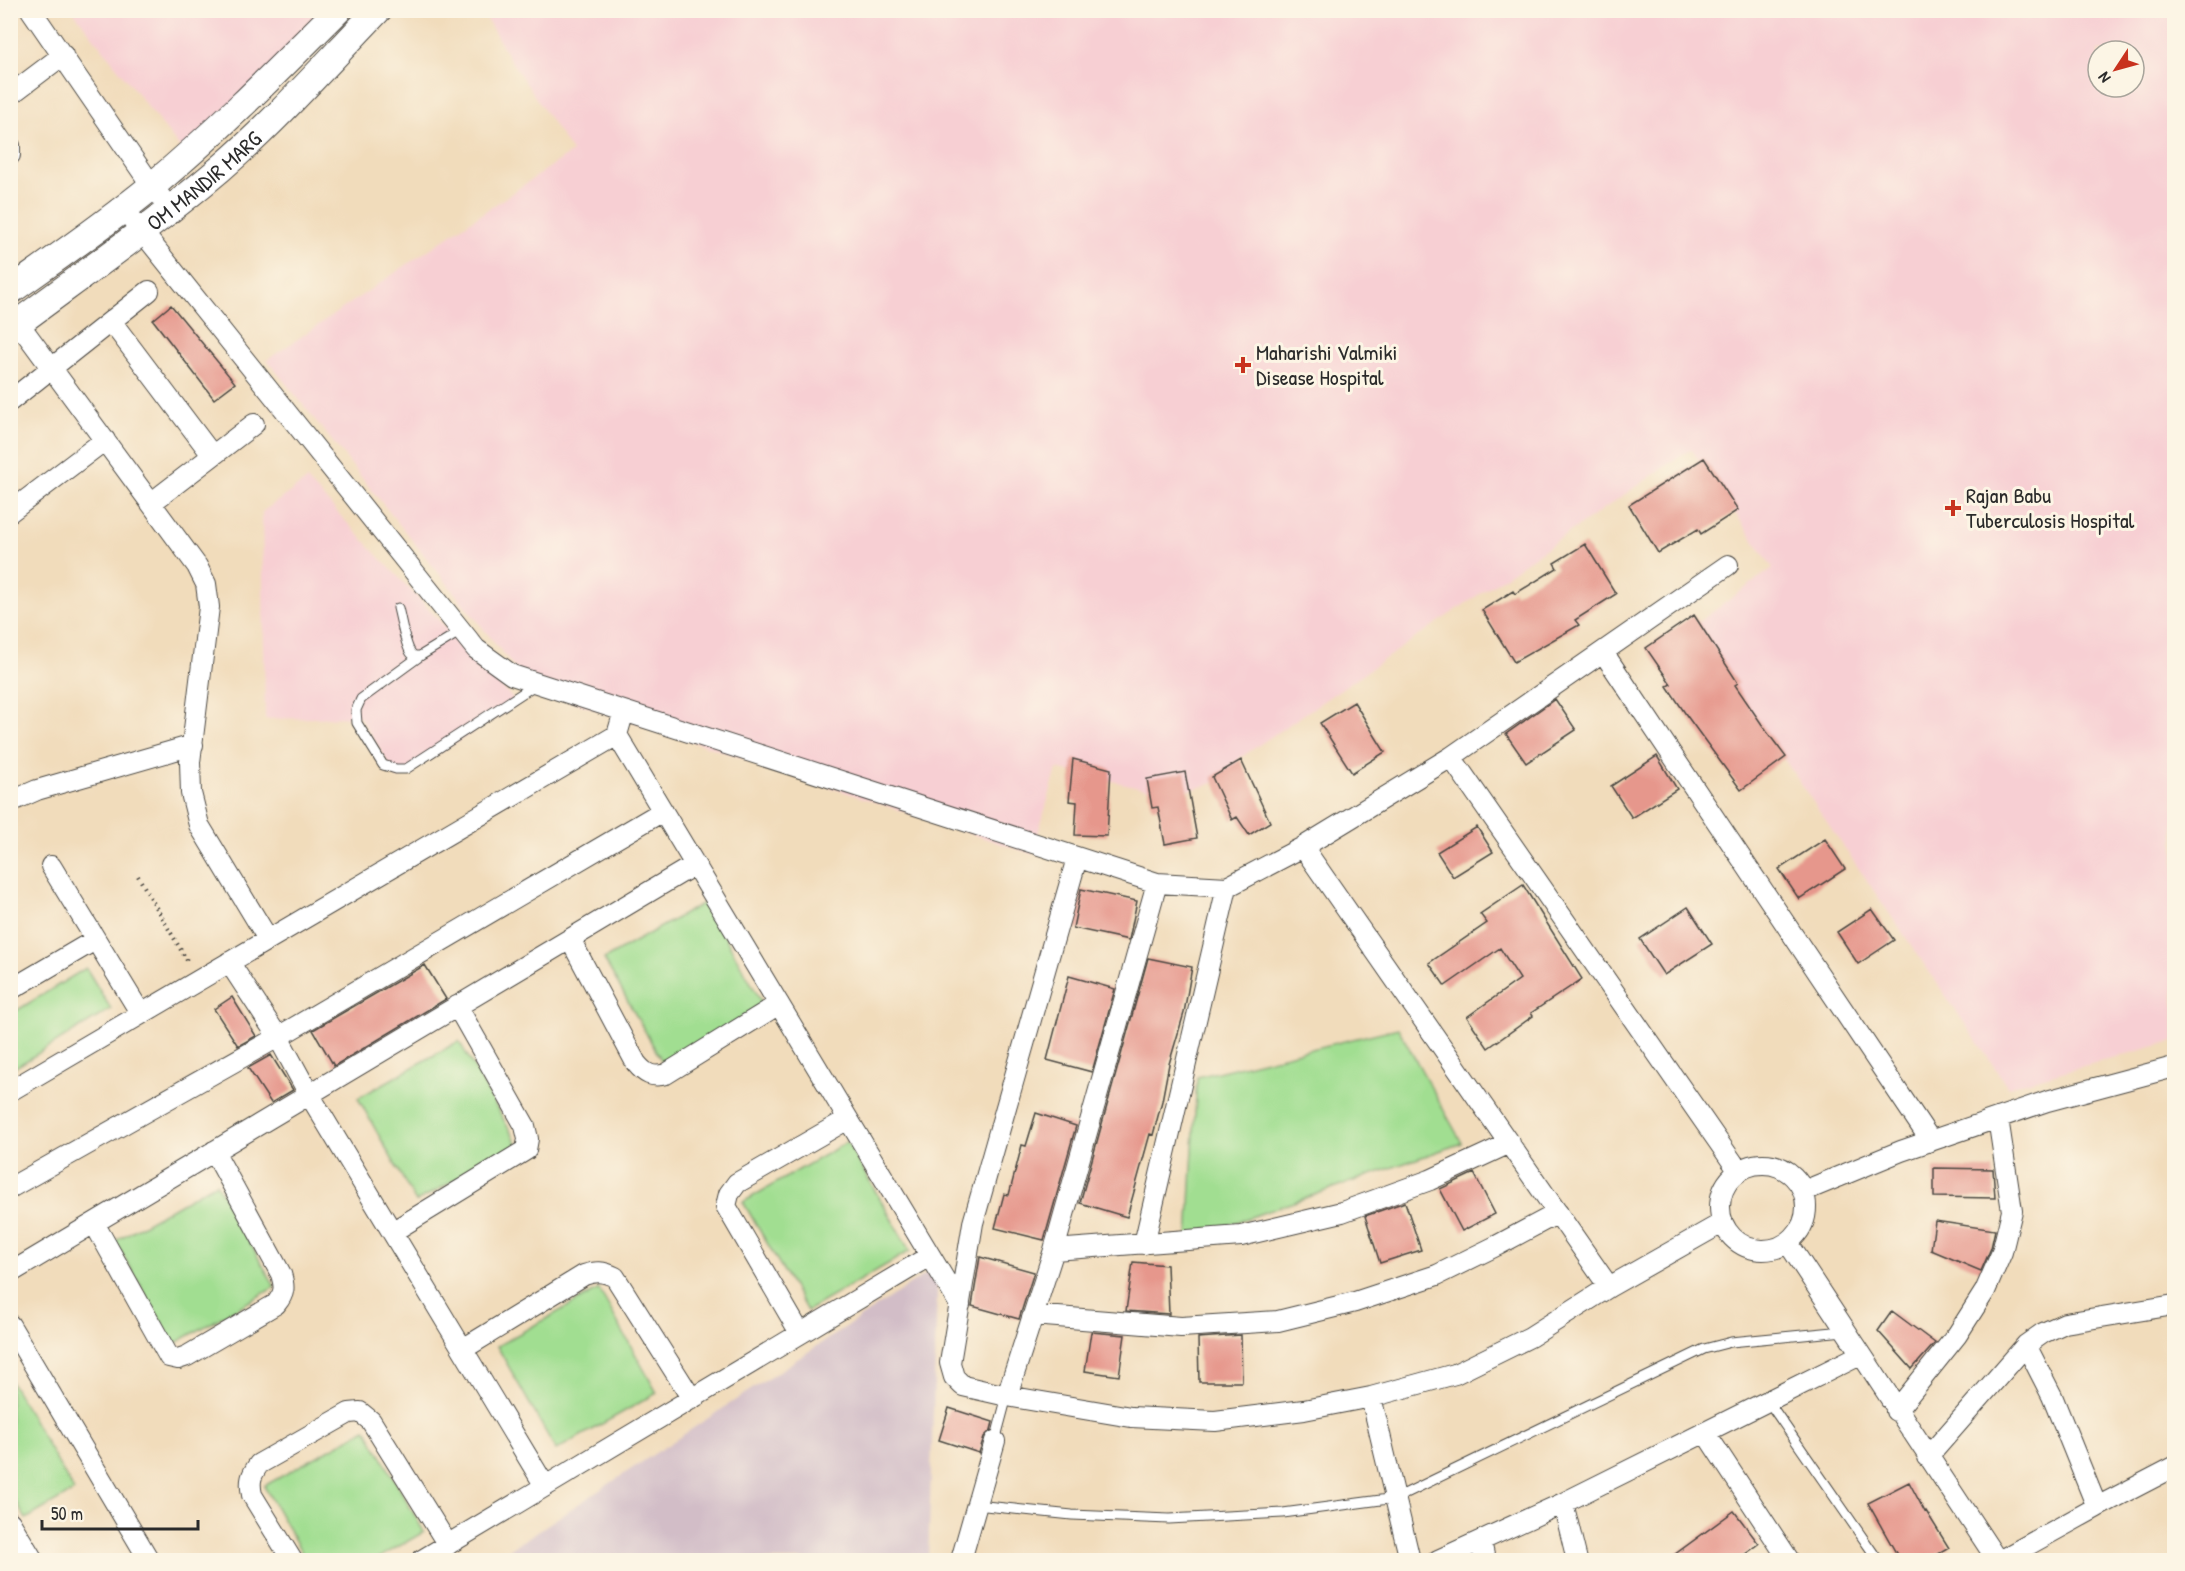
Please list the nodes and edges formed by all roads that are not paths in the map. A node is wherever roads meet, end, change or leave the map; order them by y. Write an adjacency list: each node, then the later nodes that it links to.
1 (31, 10): 4 (street)
2 (338, 10): 8 (main road, OM MANDIR MARG)
3 (378, 10): 10 (main road, OM MANDIR MARG)
4 (63, 56): 5 (street); 8 (street)
5 (10, 95)
6 (10, 146): 7 (street)
7 (10, 155)
8 (152, 186): 9 (main road, OM MANDIR MARG); 10 (street)
9 (124, 209): 11 (street); 12 (main road, OM MANDIR MARG)
10 (171, 210): 11 (main road, OM MANDIR MARG)
11 (143, 230): 15 (main road, OM MANDIR MARG); 25 (street)
12 (10, 291)
13 (149, 291): 14 (street)
14 (111, 321): 16 (street); 20 (street)
15 (13, 322): 16 (street)
16 (51, 369): 17 (street); 19 (street)
17 (10, 401)
18 (254, 424): 20 (street)
19 (105, 440): 21 (street); 22 (street)
20 (212, 455): 21 (street)
21 (151, 503): 31 (street)
22 (10, 512)
23 (1728, 565): 26 (street)
24 (398, 608): 27 (lane)
25 (461, 631): 27 (lane); 28 (street)
26 (1603, 652): 32 (street); 55 (street)
27 (420, 656): 28 (lane)
28 (537, 683): 29 (street)
29 (624, 711): 30 (street); 36 (street)
30 (617, 735): 34 (street); 41 (street)
31 (193, 745): 33 (street); 41 (street)
32 (1451, 757): 35 (street); 58 (street)
33 (10, 802)
34 (663, 811): 37 (street); 49 (street)
35 (1304, 847): 40 (street); 56 (street)
36 (1077, 858): 39 (street); 71 (street)
37 (694, 865): 42 (street); 46 (street)
38 (51, 866): 43 (street)
39 (1157, 884): 40 (street); 67 (street)
40 (1227, 887): 66 (street)
41 (268, 939): 44 (street)
42 (570, 939): 46 (street); 47 (street)
43 (95, 940): 45 (street); 48 (street)
44 (229, 962): 48 (street); 49 (street)
45 (10, 990)
46 (779, 1005): 54 (street)
47 (457, 1006): 52 (street); 64 (street)
48 (141, 1014): 51 (street)
49 (278, 1036): 52 (street); 59 (street)
50 (2175, 1067): 53 (street)
51 (10, 1091)
52 (309, 1094): 57 (street); 64 (street)
53 (1998, 1118): 55 (street); 84 (street)
54 (848, 1119): 68 (street); 76 (street)
55 (1931, 1141): 60 (street)
56 (1510, 1143): 61 (street); 66 (street)
57 (214, 1151): 62 (street); 62 (street)
58 (1738, 1170): 60 (street); 63 (street)
59 (10, 1188)
60 (1804, 1191): 65 (street)
61 (1558, 1213): 70 (street); 73 (street)
62 (94, 1223): 69 (street)
63 (1722, 1223): 65 (street); 70 (street)
64 (392, 1232): 78 (street)
65 (1788, 1243): 75 (street)
66 (1144, 1244): 67 (street)
67 (1054, 1250): 73 (street)
68 (930, 1256): 71 (street); 76 (street)
69 (10, 1273)
70 (1609, 1287): 81 (street)
71 (960, 1305): 80 (street)
72 (2175, 1305): 77 (street)
73 (1033, 1315): 80 (street)
74 (10, 1325): 98 (street)
75 (1844, 1331): 79 (street); 90 (lane)
76 (800, 1334): 82 (street)
77 (2026, 1345): 87 (street); 93 (street)
78 (463, 1349): 82 (street); 89 (street)
79 (1860, 1355): 83 (street); 84 (street)
80 (1007, 1396): 81 (street); 86 (lane)
81 (1371, 1397): 90 (street)
82 (692, 1399): 89 (street)
83 (1768, 1401): 85 (street); 107 (lane)
84 (1896, 1411): 87 (street)
85 (1705, 1432): 91 (street); 106 (street)
86 (995, 1441): 92 (street)
87 (1928, 1457): 108 (street)
88 (2175, 1467): 93 (street)
89 (545, 1486): 96 (street)
90 (1396, 1498): 92 (lane); 102 (street)
91 (1563, 1503): 95 (street); 105 (street)
92 (976, 1505): 101 (street)
93 (2097, 1507): 109 (street)
94 (10, 1522): 97 (street)
95 (1480, 1541): 103 (street); 104 (street)
96 (448, 1545): 99 (street); 100 (street)
97 (33, 1560)
98 (149, 1560)
99 (292, 1560)
100 (422, 1560)
101 (961, 1560)
102 (1410, 1560)
103 (1438, 1560)
104 (1485, 1560)
105 (1577, 1560)
106 (1789, 1560)
107 (1878, 1560)
108 (1996, 1560)
109 (2001, 1560)

